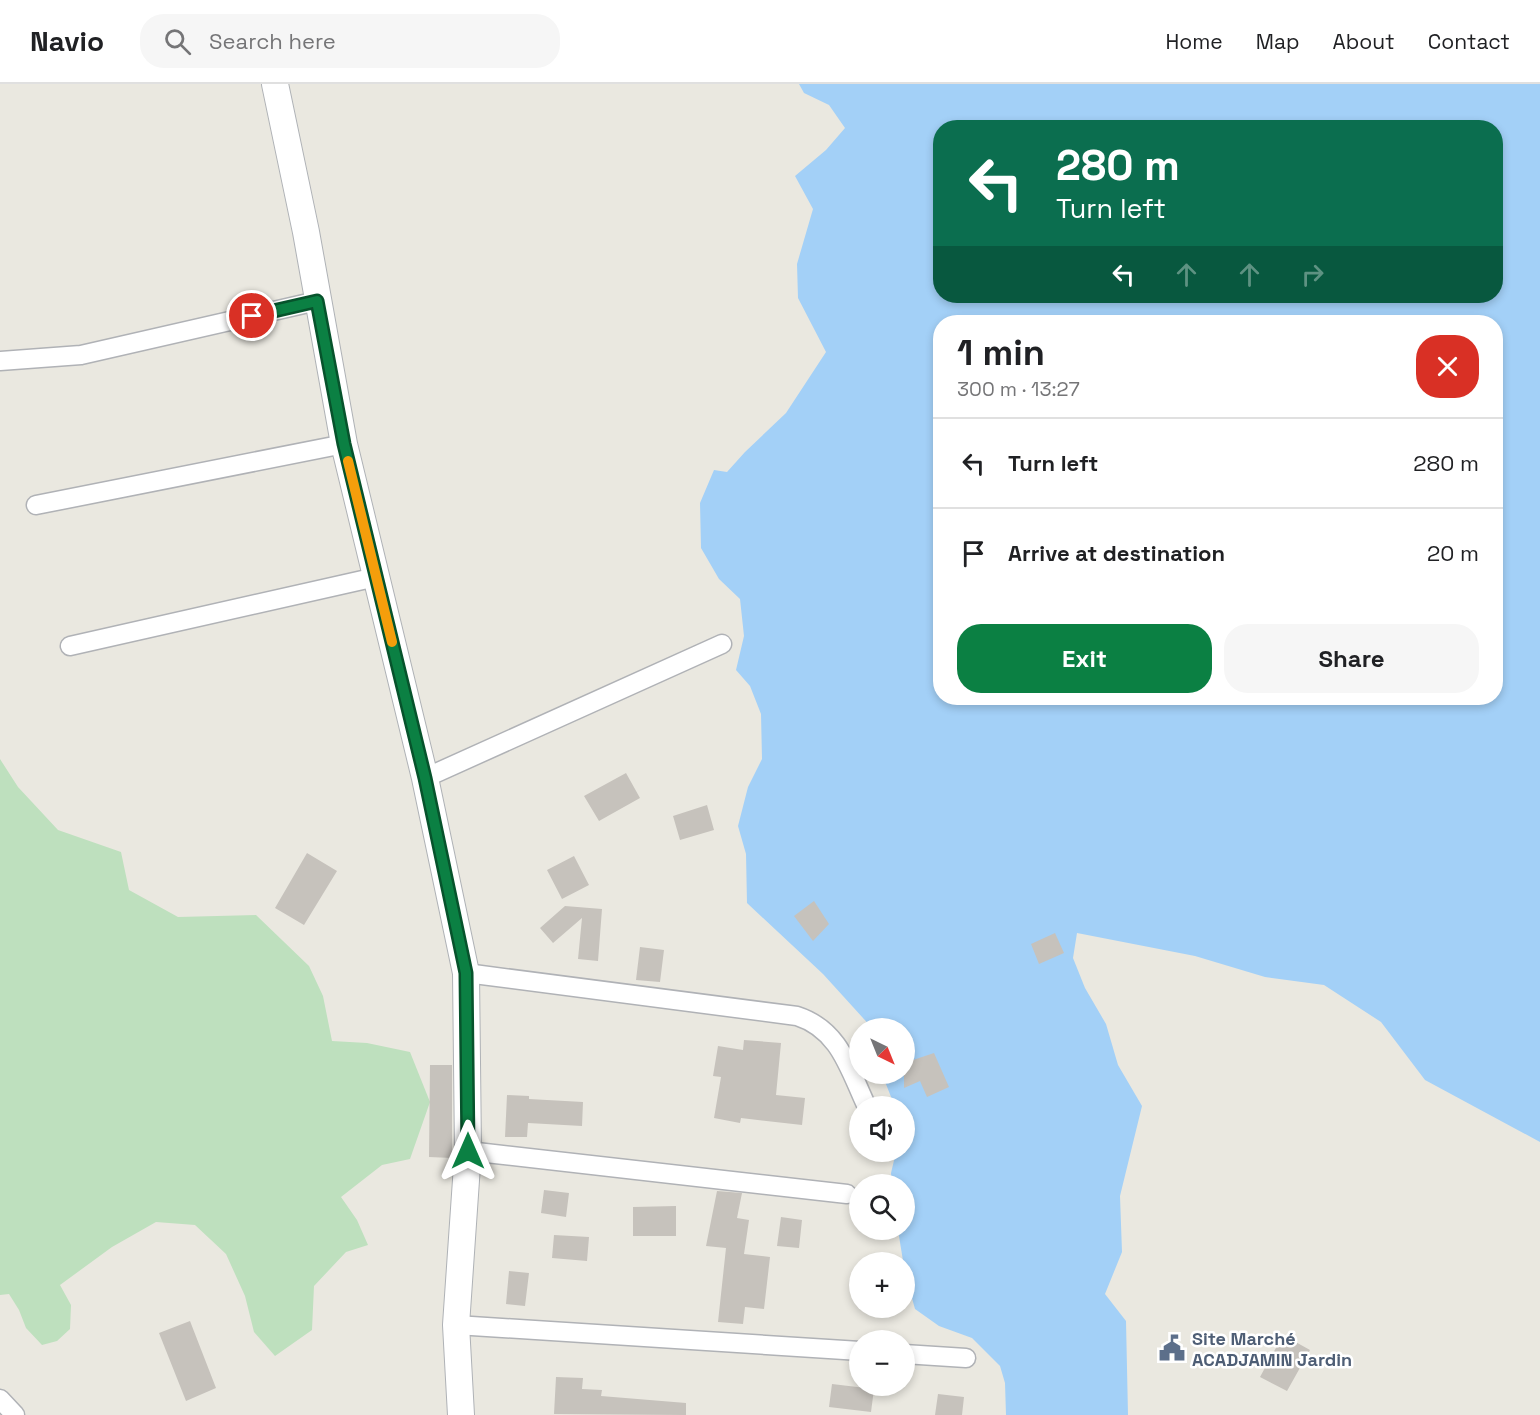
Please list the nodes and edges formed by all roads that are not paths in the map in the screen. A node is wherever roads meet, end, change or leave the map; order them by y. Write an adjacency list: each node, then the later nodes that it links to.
1 (275, 84): 2 (street)
2 (317, 301): 3 (street); 4 (street)
3 (0, 361)
4 (344, 444): 5 (street); 6 (street)
5 (36, 505)
6 (376, 577): 8 (street); 9 (street)
7 (722, 644): 9 (street)
8 (70, 645)
9 (425, 778): 10 (street)
10 (466, 973): 11 (street); 12 (street)
11 (862, 1096)
12 (468, 1151): 13 (street); 14 (street)
13 (847, 1194)
14 (456, 1325): 15 (street); 20 (street)
15 (849, 1350)
16 (915, 1355): 17 (street)
17 (966, 1358)
18 (0, 1399): 19 (street)
19 (15, 1415)
20 (461, 1415)

